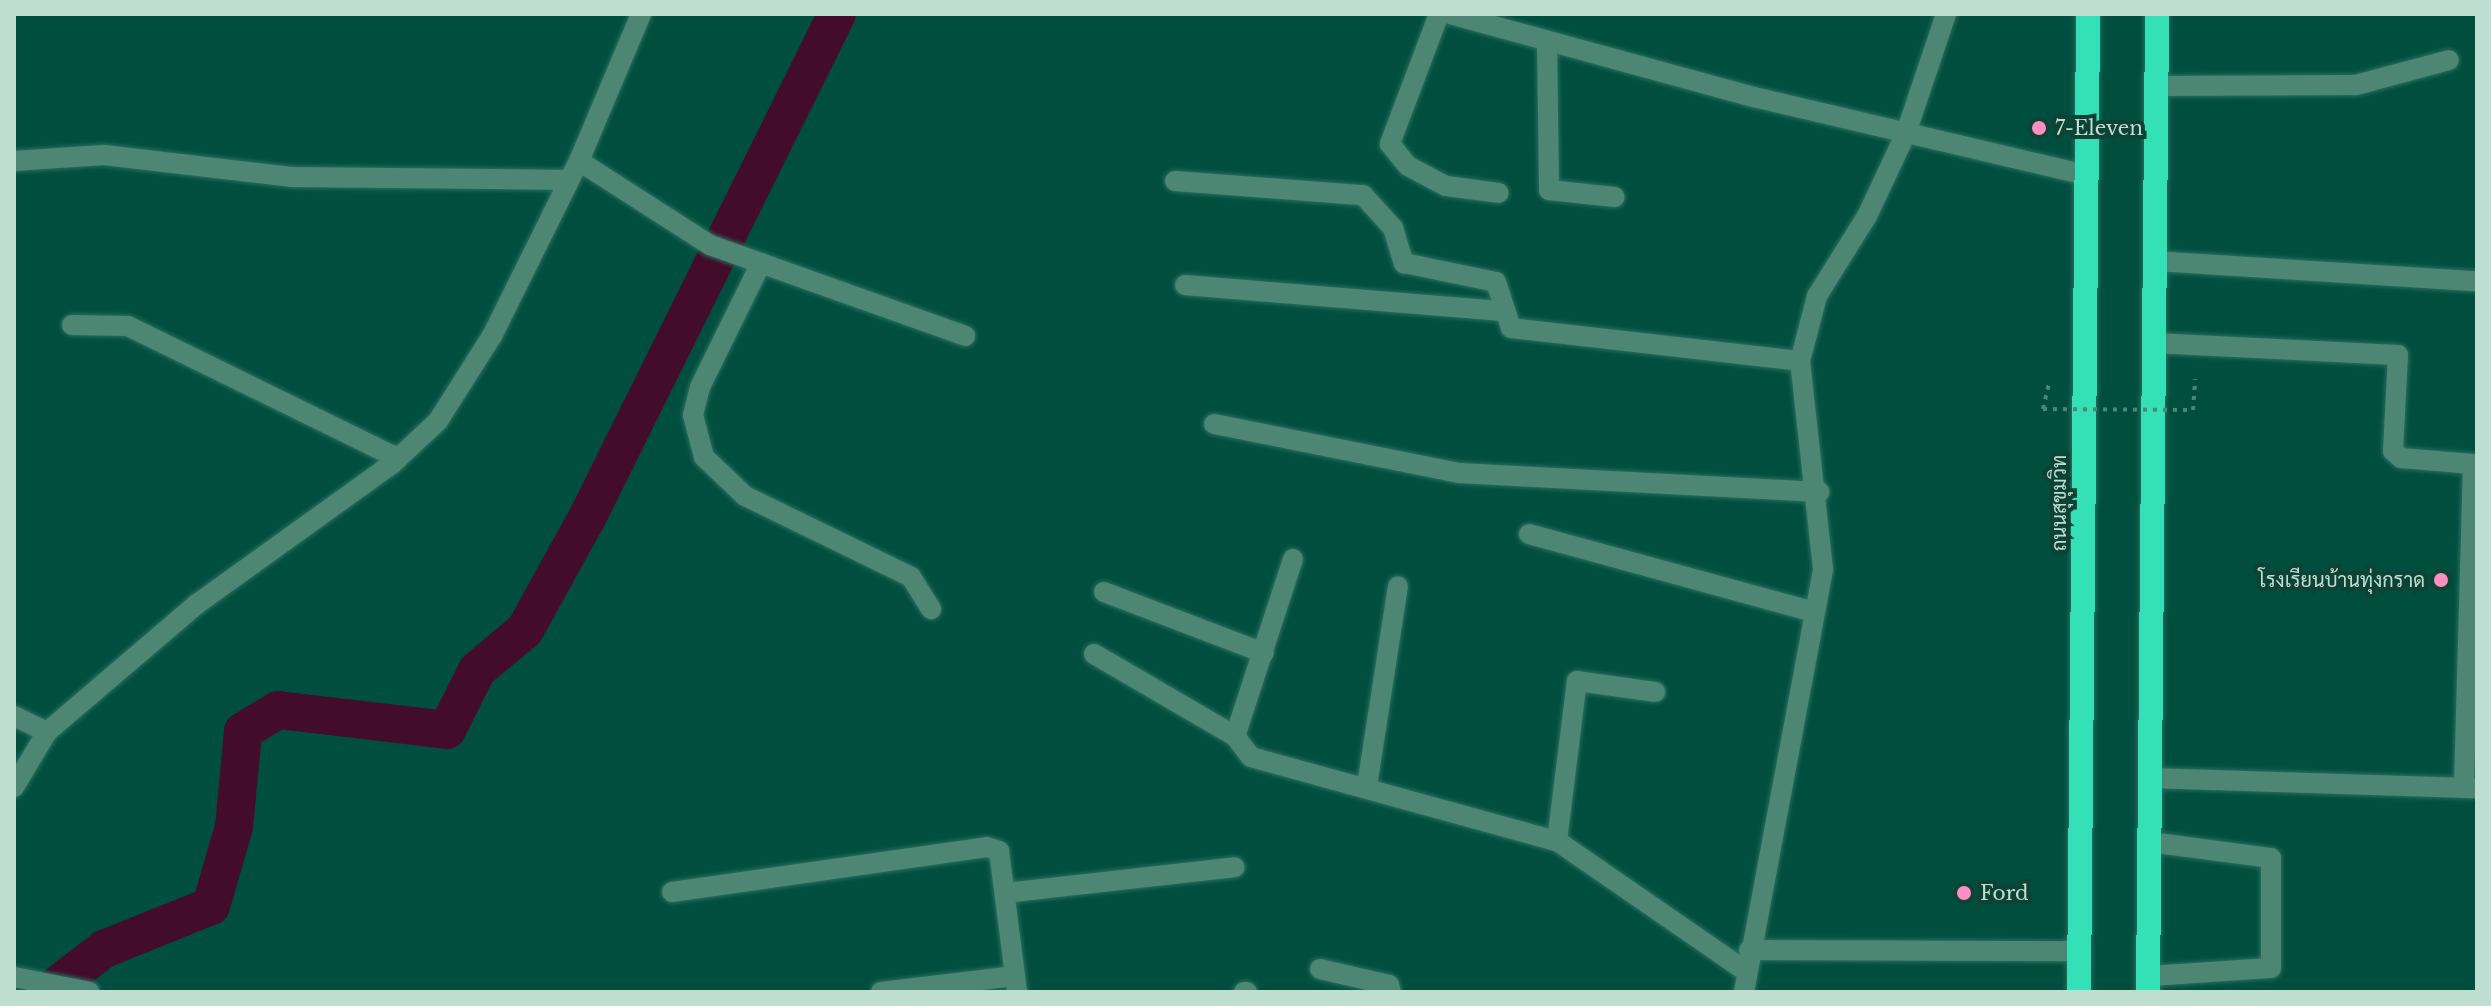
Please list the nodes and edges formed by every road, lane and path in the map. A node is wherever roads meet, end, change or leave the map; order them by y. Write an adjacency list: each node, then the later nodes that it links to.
1 (641, 14): 12 (street)
2 (1439, 14): 16 (street)
3 (1450, 14): 7 (street)
4 (1946, 14): 10 (street)
5 (2088, 14): 13 (highway, ถนนสุขุมวิท)
6 (2157, 14): 9 (highway)
7 (1547, 41): 10 (street); 17 (street)
8 (2449, 60): 9 (street)
9 (2156, 86): 18 (highway)
10 (1906, 133): 13 (street); 26 (street)
11 (14, 161): 14 (street)
12 (579, 161): 14 (street); 19 (street)
13 (2086, 175): 53 (highway, ถนนสุขุมวิท)
14 (569, 180): 30 (street)
15 (1175, 181): 22 (street)
16 (1499, 193)
17 (1615, 197)
18 (2155, 261): 20 (street); 25 (highway)
19 (761, 263): 24 (street); 36 (street)
20 (2477, 281)
21 (1185, 285): 22 (street)
22 (1502, 311): 26 (street)
23 (72, 325): 30 (street)
24 (965, 336)
25 (2154, 343): 44 (highway); 47 (street)
26 (1800, 361): 31 (street)
27 (2195, 379): 28 (path, bridge)
28 (2049, 383)
29 (1214, 424): 31 (street)
30 (398, 458): 42 (street)
31 (1819, 492): 37 (street)
32 (1529, 534): 37 (street)
33 (1293, 559): 38 (street)
34 (1398, 586): 45 (street)
35 (1104, 592): 38 (street)
36 (931, 609)
37 (1815, 612): 54 (street)
38 (1264, 653): 43 (street)
39 (1094, 654): 43 (street)
40 (1655, 692): 48 (street)
41 (14, 716): 42 (street)
42 (47, 732): 46 (street)
43 (1235, 736): 45 (street)
44 (2151, 778): 47 (street); 49 (highway)
45 (1367, 786): 48 (street)
46 (14, 787)
47 (2470, 788)
48 (1557, 841): 54 (street)
49 (2150, 842): 58 (highway); 58 (street)
50 (1235, 867): 52 (street)
51 (672, 892): 52 (street)
52 (1005, 893): 57 (street)
53 (2080, 951): 54 (street); 63 (highway, ถนนสุขุมวิท)
54 (1747, 960): 62 (street)
55 (1320, 969): 61 (street)
56 (14, 977): 59 (street)
57 (1016, 984): 60 (street)
58 (2148, 984)
59 (86, 989)
60 (881, 992)
61 (1391, 992)
62 (1744, 992)
63 (2079, 992)

